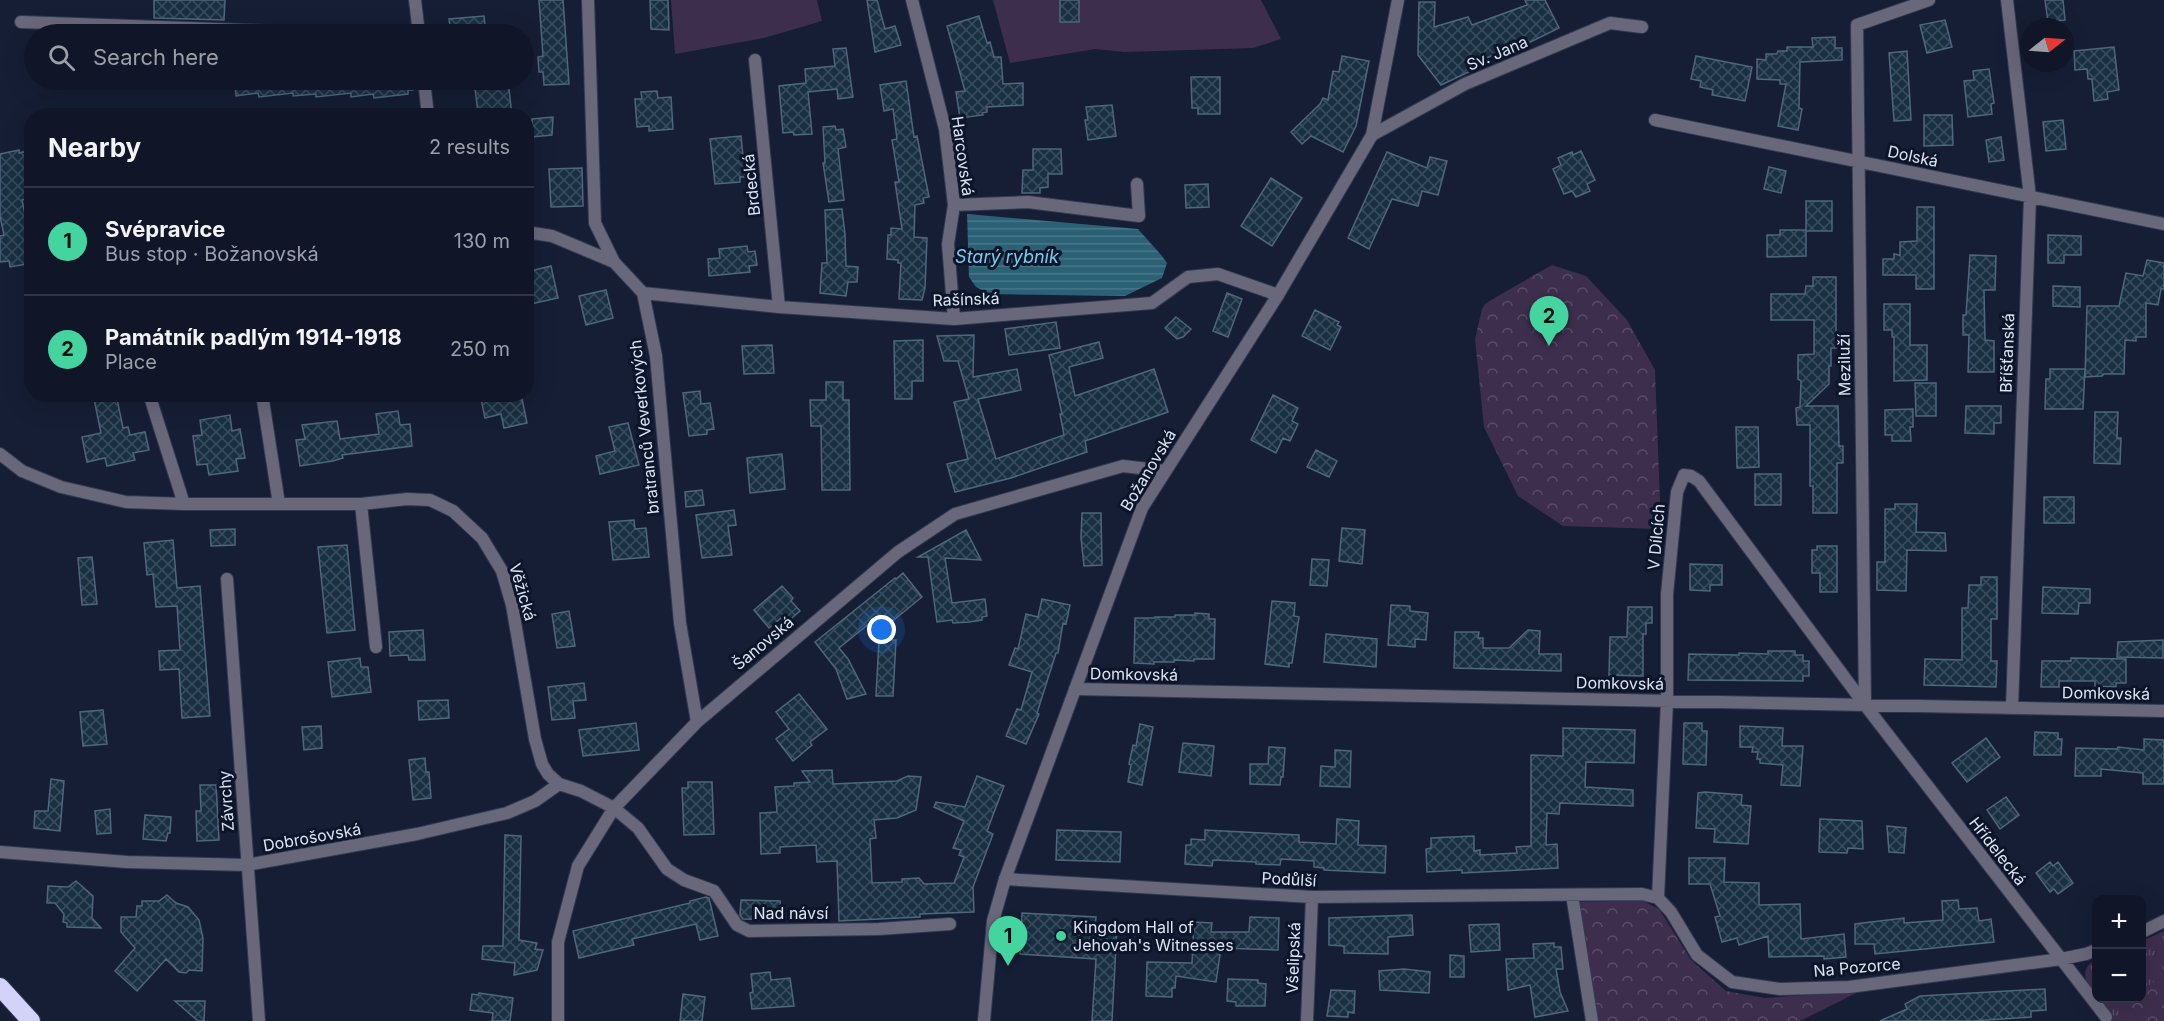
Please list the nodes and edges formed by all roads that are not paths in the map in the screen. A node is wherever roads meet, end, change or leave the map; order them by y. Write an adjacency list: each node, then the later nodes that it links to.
1 (415, 0): 9 (street)
2 (588, 0): 22 (street)
3 (912, 0): 19 (street, Harcovská)
4 (1398, 0): 15 (street, Božanovská)
5 (1929, 0): 16 (street, Meziluží)
6 (2007, 0): 18 (street, Bříšťanská)
7 (21, 22): 8 (street)
8 (76, 24)
9 (418, 24)
10 (1642, 27): 15 (street, Sv. Jana)
11 (755, 60): 25 (street, Brdecká)
12 (425, 90): 13 (street)
13 (427, 108)
14 (1655, 120): 16 (street, Dolská)
15 (1372, 135): 24 (street, Božanovská)
16 (1858, 161): 18 (street, Dolská); 38 (street, Meziluží)
17 (1137, 184): 19 (street)
18 (2030, 197): 20 (street, Dolská); 39 (street, Bříšťanská)
19 (954, 205): 26 (street, Harcovská)
20 (2164, 224)
21 (534, 233): 22 (street)
22 (614, 262): 23 (street)
23 (643, 292): 25 (street, Rašínská); 41 (street, bratranců Veverkových)
24 (1278, 295): 26 (street, Rašínská); 30 (street, Božanovská)
25 (779, 307): 26 (street, Rašínská)
26 (954, 319)
27 (152, 402): 31 (street)
28 (263, 402): 32 (street)
29 (0, 454): 31 (street, Věžická)
30 (1165, 471): 36 (street, Božanovská); 41 (street, Šanovská)
31 (184, 504): 32 (street, Věžická)
32 (279, 504): 33 (street, Věžická)
33 (361, 504): 35 (street); 42 (street, Věžická)
34 (226, 579): 45 (street, Závrchy)
35 (376, 647)
36 (1075, 689): 37 (street, Domkovská); 46 (street, Božanovská)
37 (1667, 701): 38 (street, Domkovská); 38 (street, V Dílcích); 49 (street, V Dílcích)
38 (1865, 705): 39 (street, Domkovská); 54 (street, Hřídelecká)
39 (2012, 708): 40 (street, Domkovská)
40 (2164, 711)
41 (697, 722): 43 (street, Šanovská)
42 (559, 784): 43 (street); 45 (street, Dobrošovská)
43 (614, 808): 51 (street, Nad návsí); 59 (street, Šanovská)
44 (0, 852): 45 (street, Dobrošovská)
45 (247, 866): 58 (street, Závrchy)
46 (1005, 879): 48 (street, Podůlší); 60 (street, Božanovská)
47 (1572, 895): 48 (street, Podůlší); 49 (street, Podůlší); 62 (street)
48 (1312, 897): 61 (street, Všelipská)
49 (1658, 898): 54 (street, Na Pozorce)
50 (2164, 921): 52 (street)
51 (950, 924)
52 (2146, 930)
53 (2092, 952): 54 (street, Na Pozorce)
54 (2061, 959): 56 (street, Hřídelecká)
55 (0, 987): 57 (highway)
56 (2106, 1017)
57 (31, 1021)
58 (259, 1021)
59 (558, 1021)
60 (984, 1021)
61 (1307, 1021)
62 (1592, 1021)

